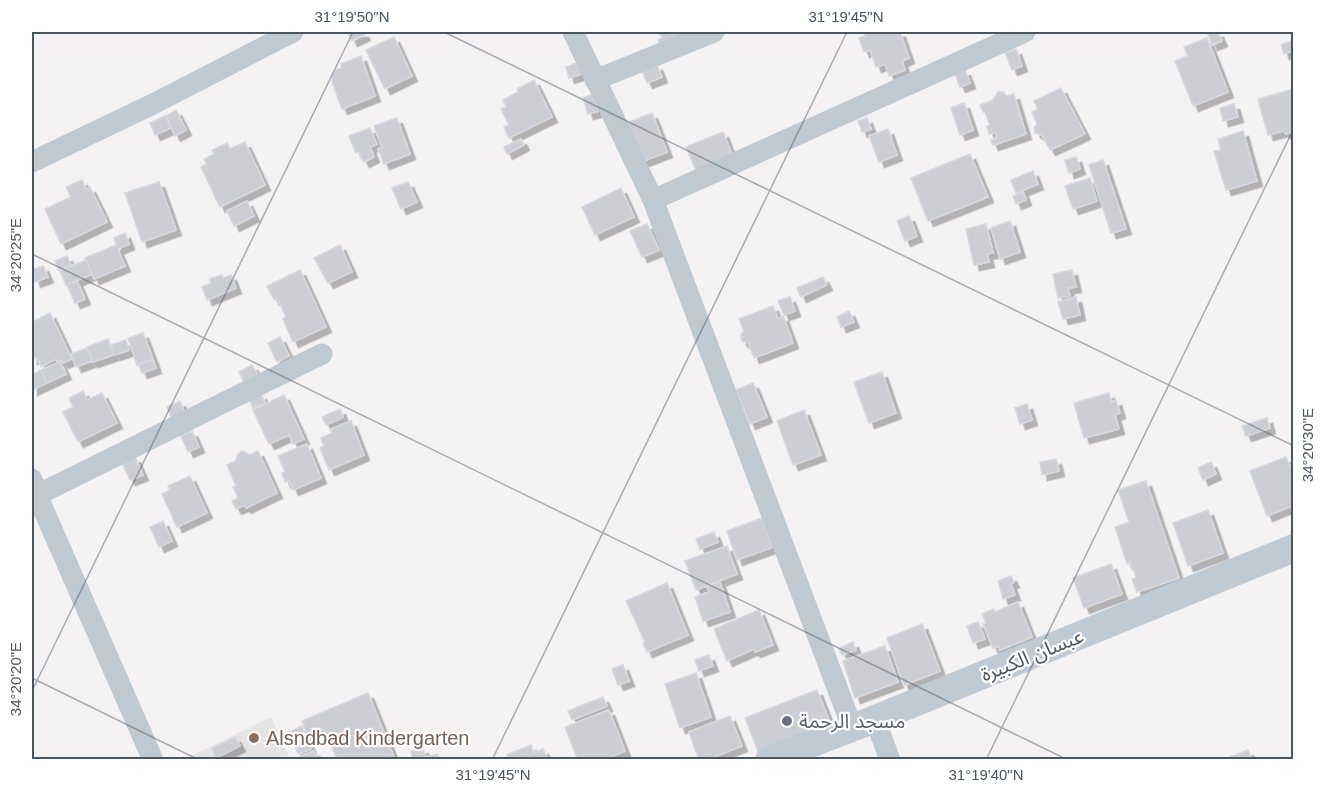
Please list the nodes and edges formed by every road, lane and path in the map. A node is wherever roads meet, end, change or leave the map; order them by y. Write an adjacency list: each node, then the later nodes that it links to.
1 (293, 32): 6 (street)
2 (573, 32): 5 (street)
3 (714, 32): 5 (street)
4 (1025, 32): 7 (street)
5 (596, 80): 7 (street)
6 (32, 162)
7 (653, 200): 11 (street)
8 (322, 354): 9 (street)
9 (34, 487): 12 (street)
10 (1293, 548): 11 (main road, عبسان الكبيرة)
11 (863, 723): 13 (main road, عبسان الكبيرة); 14 (street)
12 (153, 759)
13 (769, 759)
14 (890, 759)

